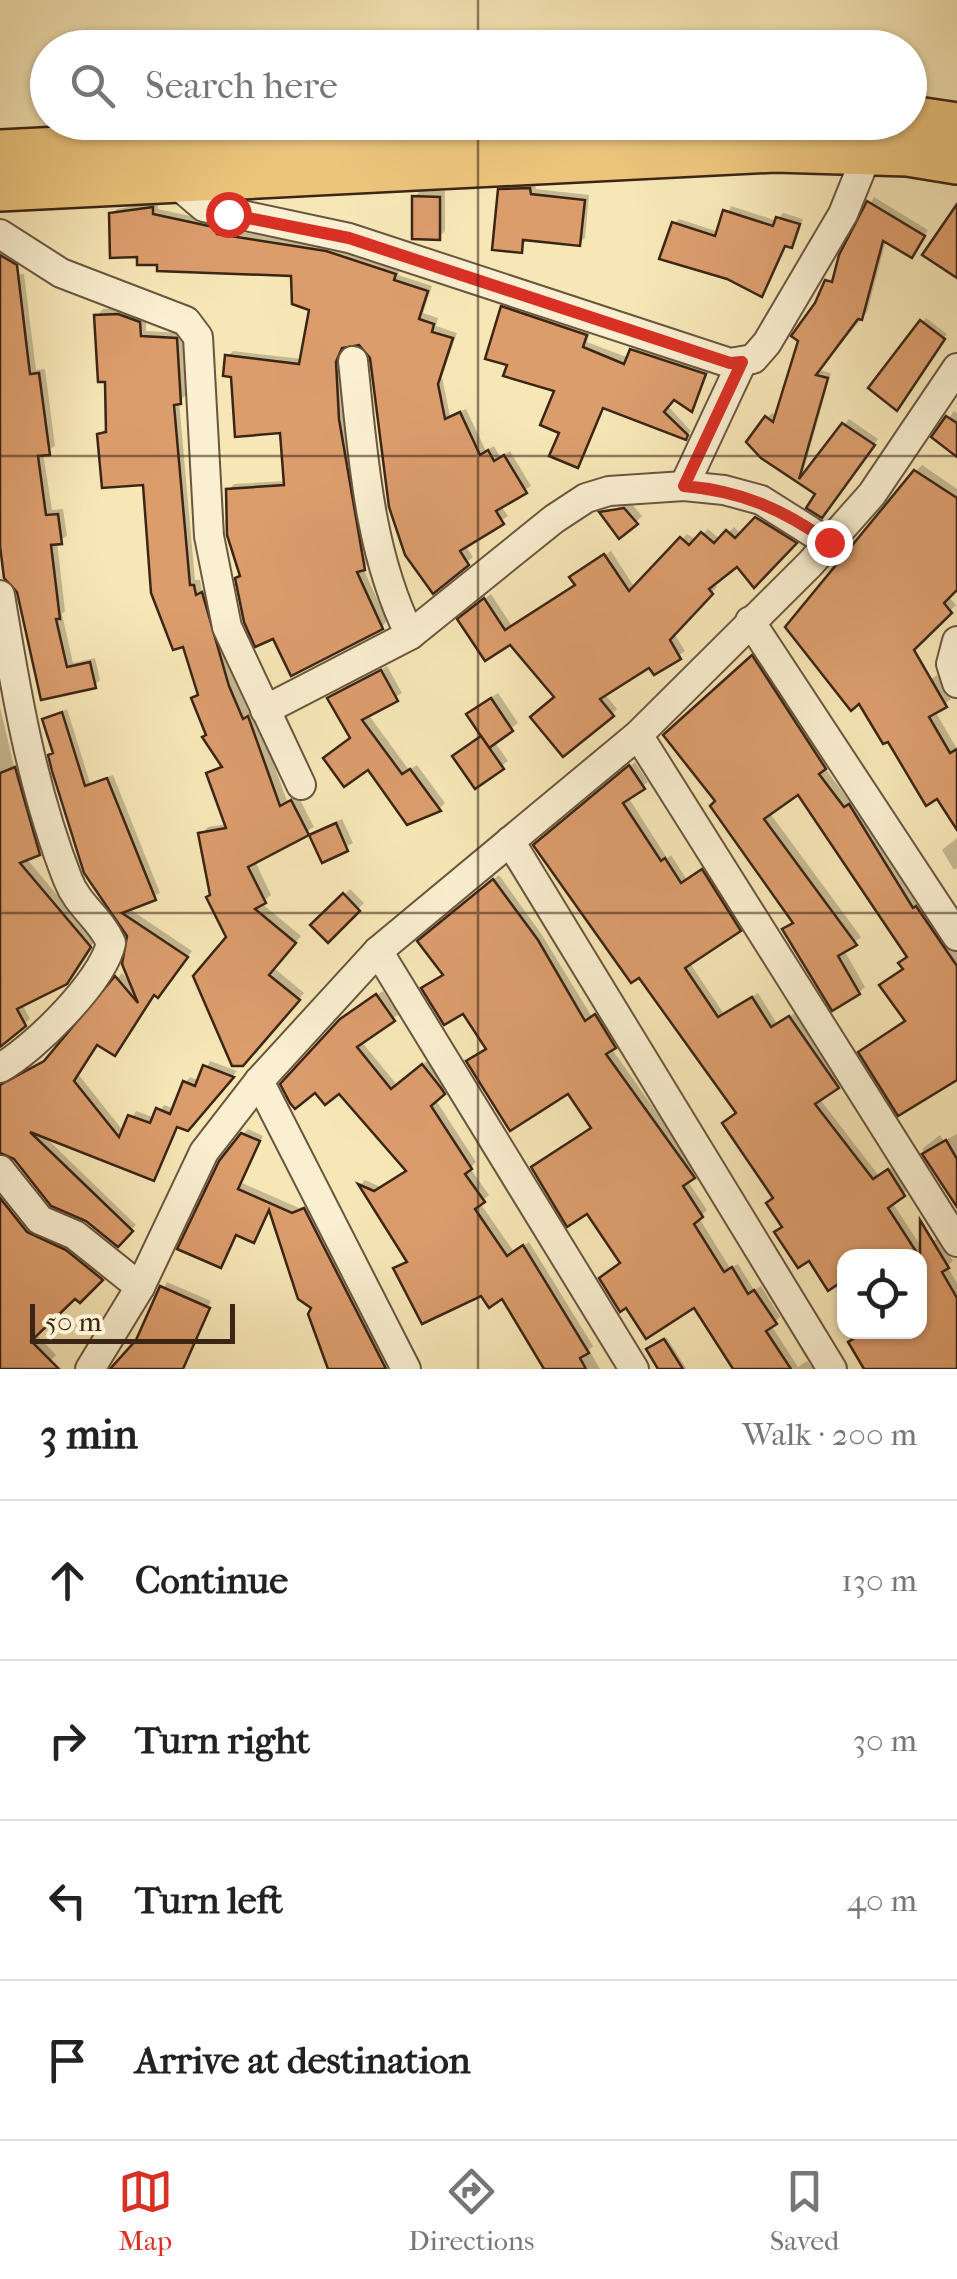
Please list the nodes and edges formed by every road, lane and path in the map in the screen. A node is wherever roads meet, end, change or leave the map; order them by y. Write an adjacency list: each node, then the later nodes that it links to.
1 (927, 122): 2 (highway)
2 (957, 126)
3 (258, 140): 5 (highway)
4 (868, 152): 6 (highway); 7 (highway); 11 (street)
5 (0, 153)
6 (957, 161)
7 (180, 179): 8 (highway); 11 (street)
8 (0, 188)
9 (0, 234): 20 (street)
10 (353, 360): 17 (street)
11 (742, 362): 13 (street)
12 (957, 368): 14 (street)
13 (684, 486): 14 (street); 17 (street)
14 (829, 542): 16 (street)
15 (0, 595): 26 (street)
16 (750, 621): 21 (street); 24 (street)
17 (410, 635): 20 (street)
18 (957, 641): 19 (street)
19 (957, 683)
20 (264, 710): 22 (street)
21 (638, 735): 23 (street); 29 (street)
22 (301, 785)
23 (510, 841): 25 (street); 34 (street)
24 (957, 936)
25 (378, 951): 27 (street); 33 (street)
26 (0, 1068)
27 (260, 1081): 30 (street); 32 (street)
28 (0, 1170): 30 (street)
29 (957, 1242)
30 (140, 1288): 31 (street)
31 (90, 1369)
32 (406, 1369)
33 (634, 1369)
34 (832, 1369)

